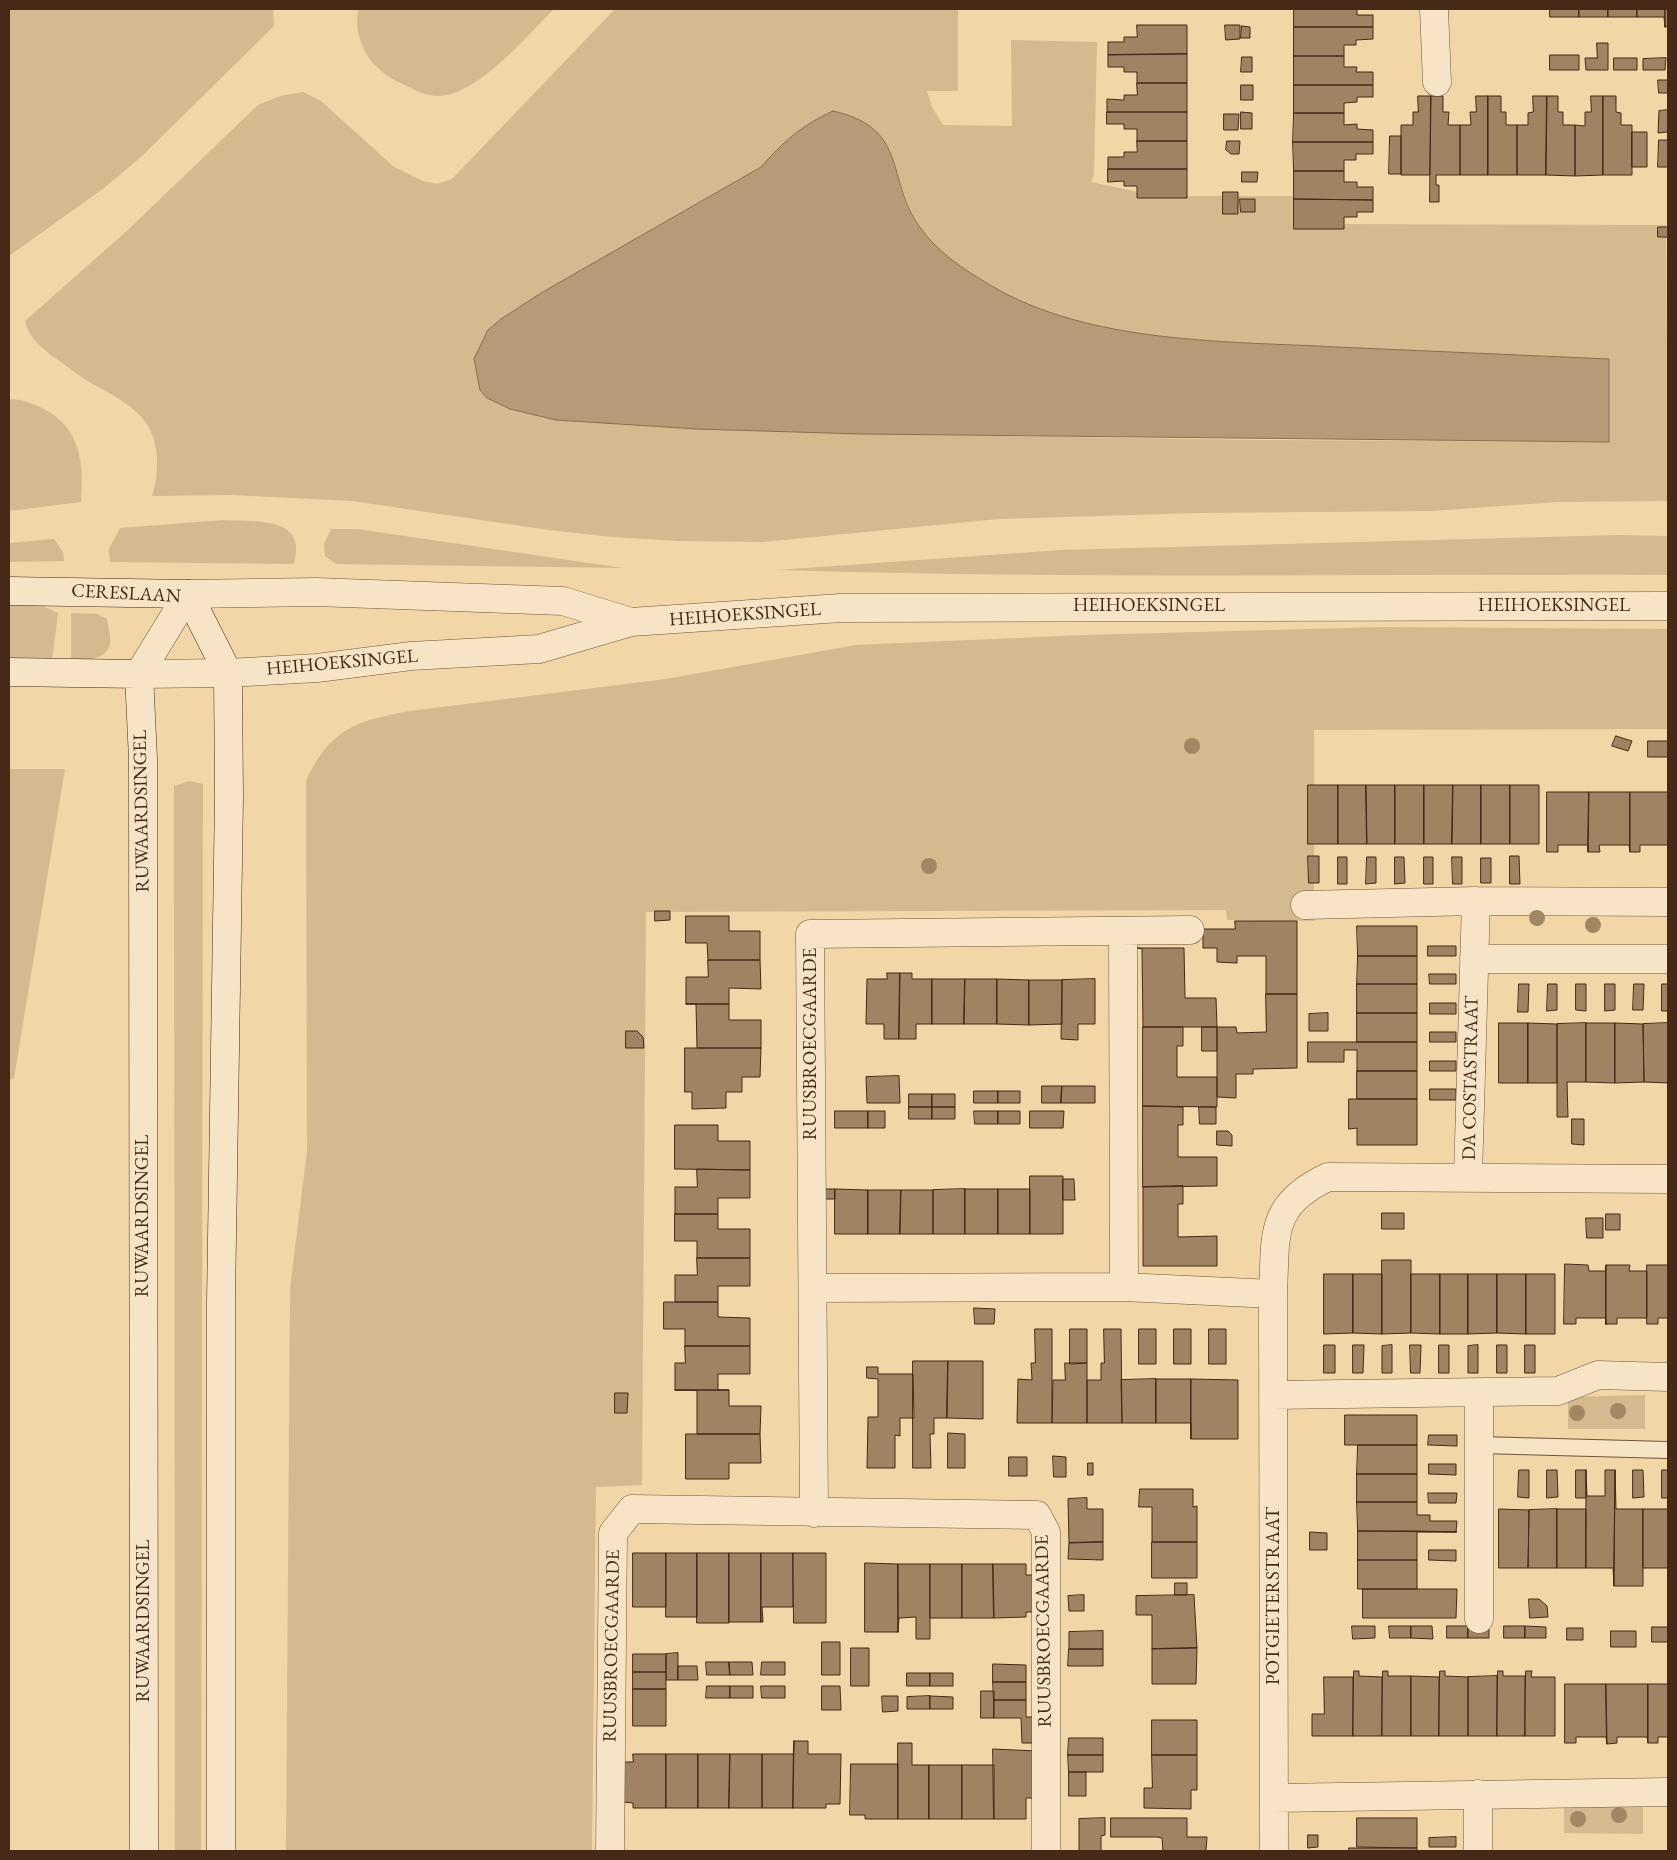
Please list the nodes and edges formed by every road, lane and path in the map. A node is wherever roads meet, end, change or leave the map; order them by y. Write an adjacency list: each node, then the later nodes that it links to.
1 (1434, 9): 2 (street)
2 (1437, 82)
3 (9, 591): 4 (street, CERESLAAN)
4 (188, 594): 6 (street, HEIHOEKSINGEL); 8 (street, CERESLAAN); 9 (street)
5 (1668, 606): 6 (street, HEIHOEKSINGEL)
6 (631, 622): 8 (street, HEIHOEKSINGEL)
7 (9, 672): 9 (street)
8 (228, 672): 9 (street, HEIHOEKSINGEL); 33 (street)
9 (139, 674): 32 (street, RUWAARDSINGEL)
10 (1476, 901): 11 (street); 12 (street); 15 (street, DA COSTASTRAAT)
11 (1668, 902)
12 (1305, 905)
13 (1190, 930): 14 (street, RUUSBROECGAARDE)
14 (1123, 931): 19 (street); 20 (street, RUUSBROECGAARDE)
15 (1474, 959): 16 (street); 17 (street, DA COSTASTRAAT)
16 (1668, 959)
17 (1468, 1176): 18 (street, DA COSTASTRAAT); 21 (street, POTGIETERSTRAAT)
18 (1668, 1179)
19 (1124, 1287): 20 (street); 21 (street)
20 (813, 1288): 27 (street, RUUSBROECGAARDE)
21 (1274, 1294): 24 (street, POTGIETERSTRAAT)
22 (1668, 1377): 23 (street)
23 (1479, 1393): 24 (street); 25 (street)
24 (1274, 1394): 31 (street, POTGIETERSTRAAT)
25 (1479, 1445): 26 (lane); 28 (street)
26 (1668, 1450)
27 (814, 1513): 34 (street, RUUSBROECGAARDE); 35 (street, RUUSBROECGAARDE)
28 (1478, 1619)
29 (1668, 1792): 30 (street)
30 (1478, 1794): 31 (street); 37 (street)
31 (1274, 1798): 36 (street, POTGIETERSTRAAT)
32 (144, 1851)
33 (221, 1851)
34 (610, 1851)
35 (1046, 1851)
36 (1274, 1851)
37 (1478, 1851)

